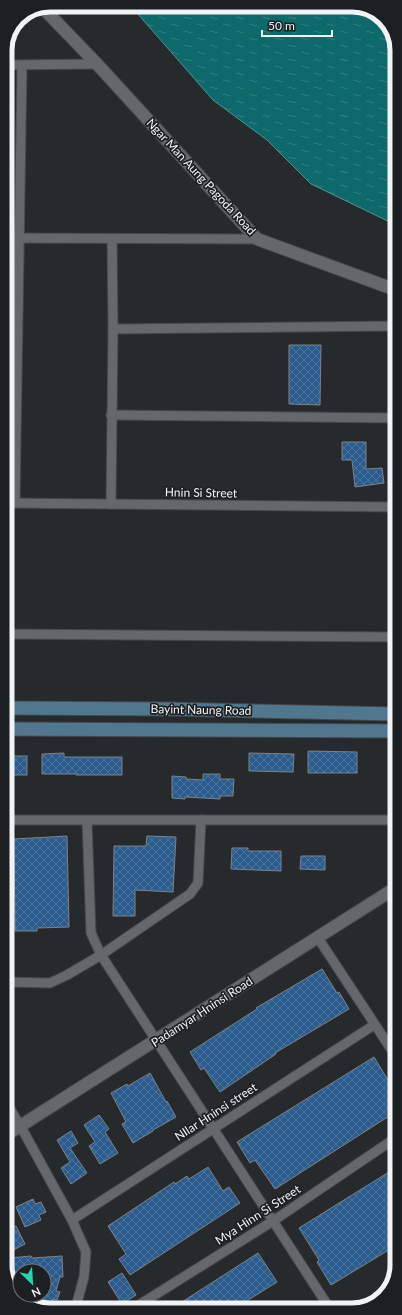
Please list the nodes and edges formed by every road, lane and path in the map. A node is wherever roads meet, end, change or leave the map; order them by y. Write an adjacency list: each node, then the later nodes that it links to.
1 (47, 12): 2 (street, Ngar Man Aung Pagoda Road)
2 (97, 64): 4 (street); 8 (street, Ngar Man Aung Pagoda Road)
3 (12, 65): 4 (street)
4 (22, 66): 6 (street)
5 (12, 238): 6 (street)
6 (19, 238): 7 (street); 14 (street)
7 (112, 239): 8 (street); 11 (street)
8 (257, 239): 9 (street, Ngar Man Aung Pagoda Road)
9 (390, 288)
10 (390, 326): 11 (street)
11 (113, 329): 12 (street)
12 (111, 415): 13 (street); 16 (street)
13 (390, 418)
14 (12, 444)
15 (12, 503): 16 (street, Hnin Si Street)
16 (112, 504): 17 (street, Hnin Si Street)
17 (390, 507)
18 (12, 634): 19 (street)
19 (390, 637)
20 (12, 708): 21 (main road, Bayint Naung Road)
21 (124, 709): 22 (main road, Bayint Naung Road); 24 (main road)
22 (390, 714)
23 (12, 729): 24 (main road, Bayint Naung Road)
24 (123, 729): 25 (main road, Bayint Naung Road)
25 (390, 731)
26 (12, 820): 29 (street)
27 (201, 820): 28 (street); 29 (street); 32 (street)
28 (390, 820)
29 (87, 821): 32 (street)
30 (390, 891): 31 (street, Padamyar Hninsi Road)
31 (318, 938): 34 (street); 35 (street, Padamyar Hninsi Road)
32 (101, 955): 33 (street); 35 (street)
33 (12, 982)
34 (374, 1025): 36 (street); 39 (street, NIlar Hninsi street)
35 (156, 1041): 38 (street, Padamyar Hninsi Road); 39 (street)
36 (390, 1048)
37 (12, 1112): 38 (street)
38 (21, 1127): 40 (street, Padamyar Hninsi Road); 42 (street)
39 (213, 1128): 42 (street, NIlar Hninsi street); 43 (street)
40 (12, 1132)
41 (390, 1142): 43 (street, Mya Hinn Si Street)
42 (72, 1220): 44 (street)
43 (273, 1221): 45 (street, Mya Hinn Si Street); 46 (street)
44 (77, 1303)
45 (142, 1303)
46 (326, 1303)

